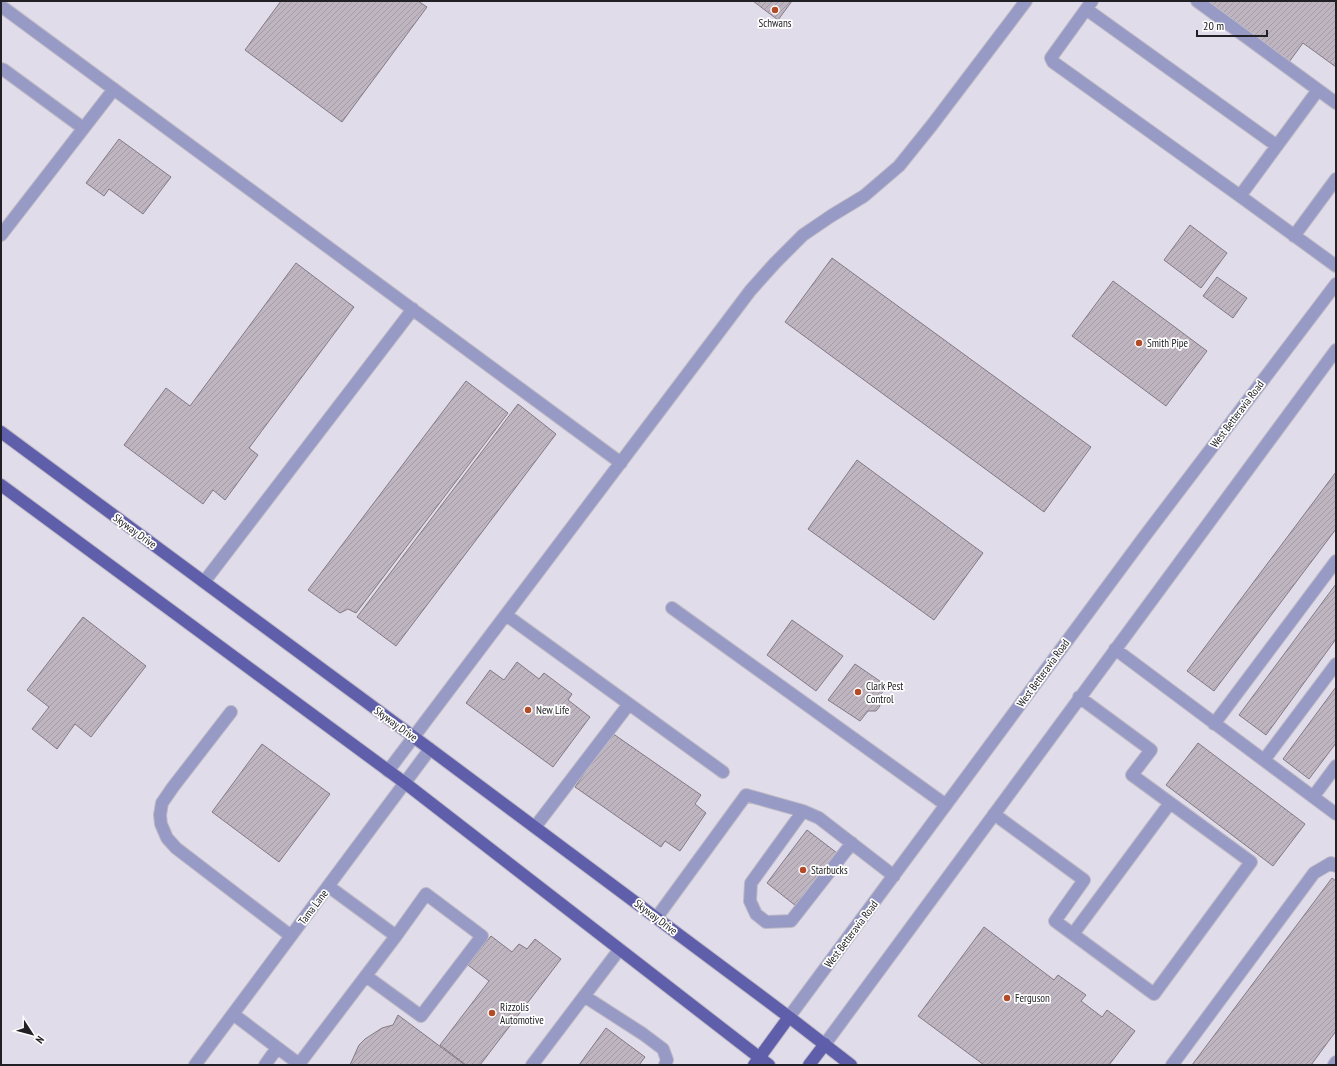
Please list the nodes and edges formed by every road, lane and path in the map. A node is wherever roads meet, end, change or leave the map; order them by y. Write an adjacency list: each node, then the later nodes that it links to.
1 (1026, 1): 20 (street)
2 (1196, 1): 7 (street)
3 (1089, 5): 10 (street); 12 (street)
4 (1, 6): 6 (street)
5 (1, 69): 9 (street)
6 (114, 89): 9 (street); 17 (street)
7 (1318, 90): 8 (street); 10 (street)
8 (1336, 103)
9 (84, 128): 13 (street)
10 (1277, 146): 12 (street)
11 (1336, 179): 14 (street)
12 (1240, 196): 14 (street)
13 (3, 228)
14 (1294, 236): 15 (street)
15 (1336, 266)
16 (1336, 284): 41 (street, West Betteravia Road)
17 (413, 309): 20 (street); 23 (street)
18 (1336, 350): 26 (street)
19 (1, 432): 23 (main road, Skyway Drive)
20 (621, 463): 25 (street)
21 (1, 485): 36 (main road)
22 (1336, 561): 31 (street)
23 (204, 582): 32 (main road, Skyway Drive)
24 (672, 608): 41 (street)
25 (506, 615): 29 (street); 32 (street)
26 (1115, 649): 28 (street); 31 (street)
27 (1336, 664): 34 (street)
28 (1079, 698): 40 (street); 43 (street)
29 (629, 704): 37 (street); 45 (street)
30 (231, 712): 52 (street)
31 (1214, 724): 34 (street)
32 (414, 737): 33 (main road, Skyway Drive); 36 (street)
33 (430, 749): 38 (street, Tama Lane); 45 (main road, Skyway Drive)
34 (1264, 760): 39 (street)
35 (1336, 766): 39 (street)
36 (388, 771): 38 (main road)
37 (723, 772)
38 (405, 783): 49 (street, Tama Lane); 54 (main road)
39 (1313, 797): 44 (street)
40 (1170, 803): 51 (street); 51 (street)
41 (946, 805): 48 (street, West Betteravia Road)
42 (803, 811): 46 (street); 46 (street); 50 (street)
43 (994, 814): 51 (street); 59 (street)
44 (1336, 814)
45 (535, 827): 50 (main road, Skyway Drive)
46 (852, 843): 48 (street)
47 (1336, 866): 70 (street)
48 (894, 876): 58 (street, West Betteravia Road)
49 (328, 886): 52 (street, Tama Lane); 53 (street)
50 (657, 918): 58 (main road, Skyway Drive)
51 (1073, 934)
52 (291, 936): 57 (street, Tama Lane)
53 (396, 936): 55 (street); 55 (street)
54 (619, 950): 56 (street); 62 (main road)
55 (366, 976): 65 (street)
56 (584, 996): 66 (street); 67 (street)
57 (233, 1014): 60 (street); 63 (street, Tama Lane)
58 (789, 1017): 59 (main road, Skyway Drive); 62 (main road, West Betteravia Road)
59 (825, 1044): 68 (main road); 69 (main road, Skyway Drive)
60 (278, 1048): 64 (street); 65 (street)
61 (1336, 1062): 71 (street)
62 (760, 1063)
63 (195, 1065)
64 (265, 1065)
65 (299, 1065)
66 (532, 1065)
67 (666, 1065)
68 (809, 1065)
69 (851, 1065)
70 (1172, 1065)
71 (1334, 1065)

